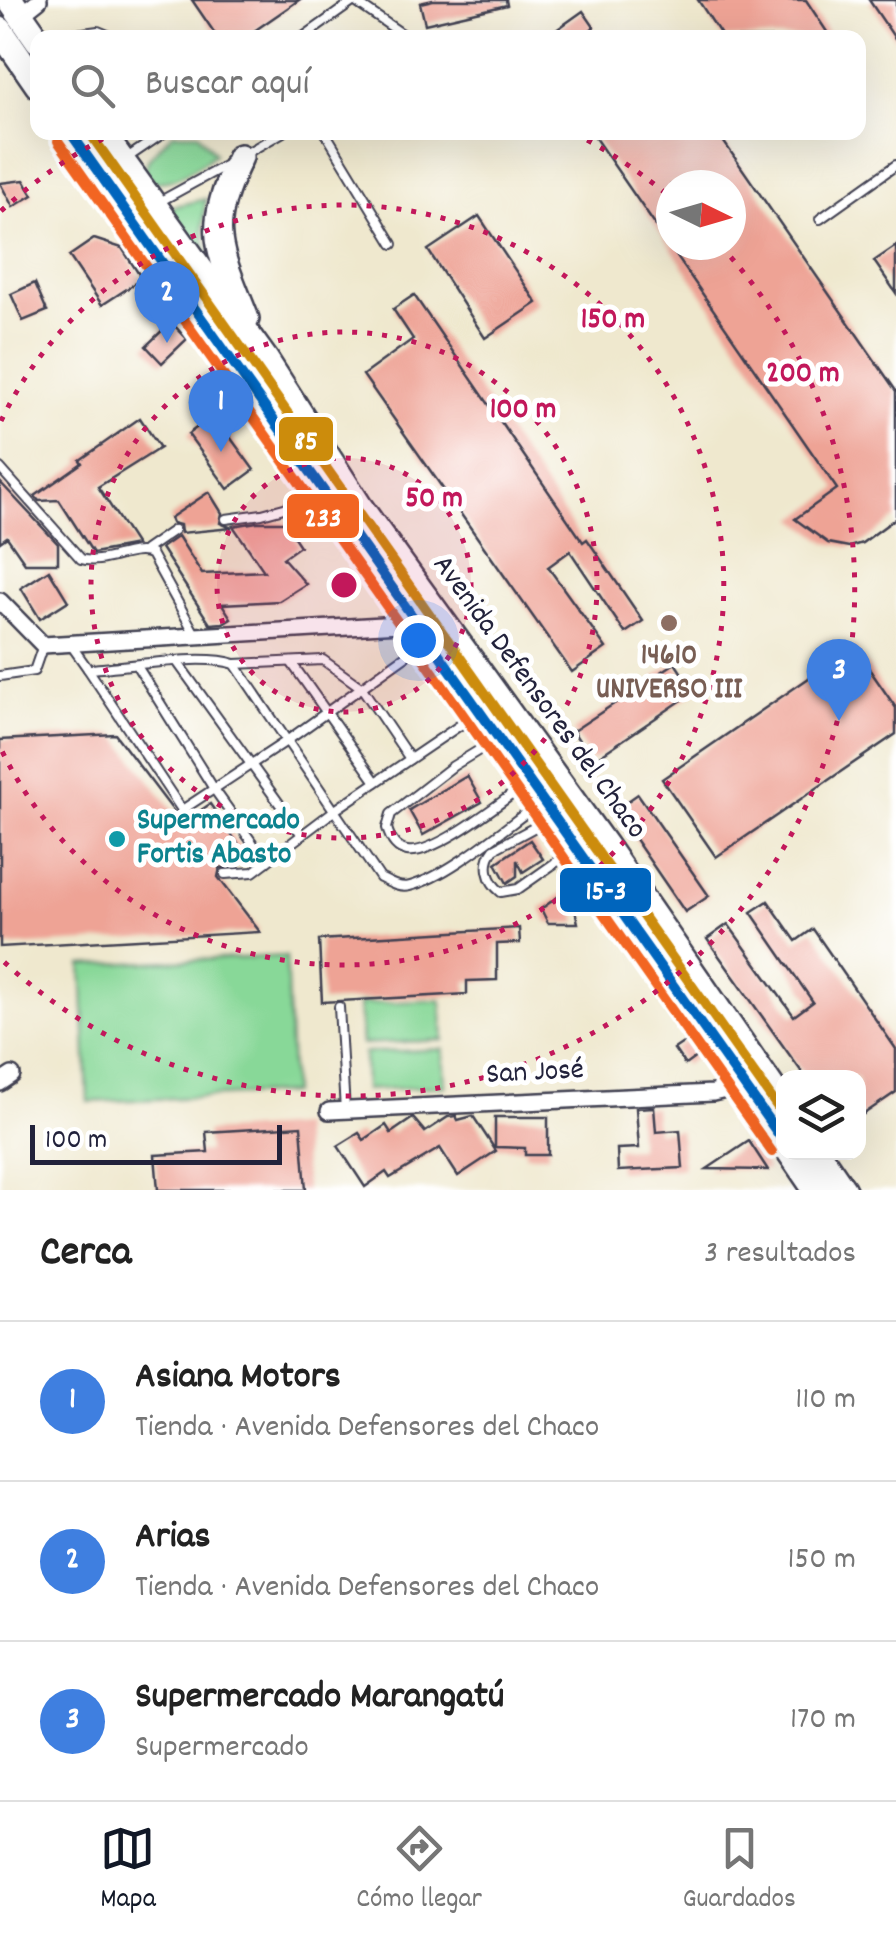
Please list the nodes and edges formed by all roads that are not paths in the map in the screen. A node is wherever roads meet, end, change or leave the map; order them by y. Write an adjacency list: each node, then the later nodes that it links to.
1 (354, 1): 3 (lane); 4 (lane)
2 (14, 12): 5 (highway); 6 (highway); 7 (highway)
3 (313, 30)
4 (396, 30)
5 (30, 31)
6 (30, 49)
7 (30, 61)
8 (78, 140): 16 (highway, Avenida Defensores del Chaco)
9 (88, 140): 16 (highway)
10 (103, 140): 16 (highway, Avenida Defensores del Chaco)
11 (155, 140): 16 (lane)
12 (269, 140): 14 (lane)
13 (330, 140): 19 (lane)
14 (240, 157): 17 (lane); 20 (highway)
15 (896, 165): 18 (lane)
16 (113, 174): 17 (highway, Avenida Defensores del Chaco); 22 (highway, Avenida Defensores del Chaco)
17 (154, 206): 20 (highway, Avenida Defensores del Chaco)
18 (820, 219)
19 (393, 244)
20 (259, 352): 46 (highway, Avenida Defensores del Chaco)
21 (0, 468): 25 (lane)
22 (328, 496): 23 (lane); 27 (highway, Avenida Defensores del Chaco)
23 (226, 519)
24 (174, 530): 25 (lane)
25 (144, 551): 28 (lane)
26 (0, 601): 30 (street)
27 (422, 632): 28 (street); 37 (lane); 38 (highway, Avenida Defensores del Chaco)
28 (198, 637): 29 (street)
29 (70, 643): 30 (street); 35 (lane)
30 (44, 645): 36 (lane)
31 (291, 662): 33 (lane); 37 (lane); 39 (lane)
32 (178, 663): 33 (lane); 34 (lane); 43 (lane)
33 (235, 664): 41 (lane)
34 (137, 666): 35 (lane); 45 (lane)
35 (88, 669): 47 (lane)
36 (0, 676)
37 (362, 688): 39 (lane); 42 (lane)
38 (475, 707): 40 (highway, Avenida Defensores del Chaco); 42 (lane); 46 (highway)
39 (327, 712): 41 (lane); 44 (lane)
40 (498, 738): 46 (highway, Avenida Defensores del Chaco); 49 (lane)
41 (288, 740): 43 (lane); 48 (lane)
42 (410, 759): 44 (lane)
43 (252, 764): 45 (lane); 52 (lane)
44 (376, 782): 48 (lane)
45 (214, 788): 47 (lane); 54 (lane)
46 (558, 805): 49 (lane); 51 (lane); 53 (highway, Avenida Defensores del Chaco); 53 (lane); 56 (highway); 59 (highway, Avenida Defensores del Chaco)
47 (182, 810): 50 (lane)
48 (335, 810): 51 (lane); 52 (lane)
49 (487, 811): 51 (lane)
50 (188, 819)
51 (499, 831)
52 (302, 835): 54 (lane)
53 (575, 849): 56 (highway, Avenida Defensores del Chaco)
54 (266, 862): 55 (lane)
55 (225, 874)
56 (651, 955): 58 (highway, Avenida Defensores del Chaco)
57 (340, 1007): 60 (lane)
58 (743, 1086): 60 (street, San José); 61 (highway, Avenida Defensores del Chaco)
59 (776, 1095)
60 (337, 1111)
61 (776, 1133)
62 (795, 1160): 64 (highway)
63 (823, 1160): 65 (highway)
64 (816, 1190)
65 (844, 1190)

